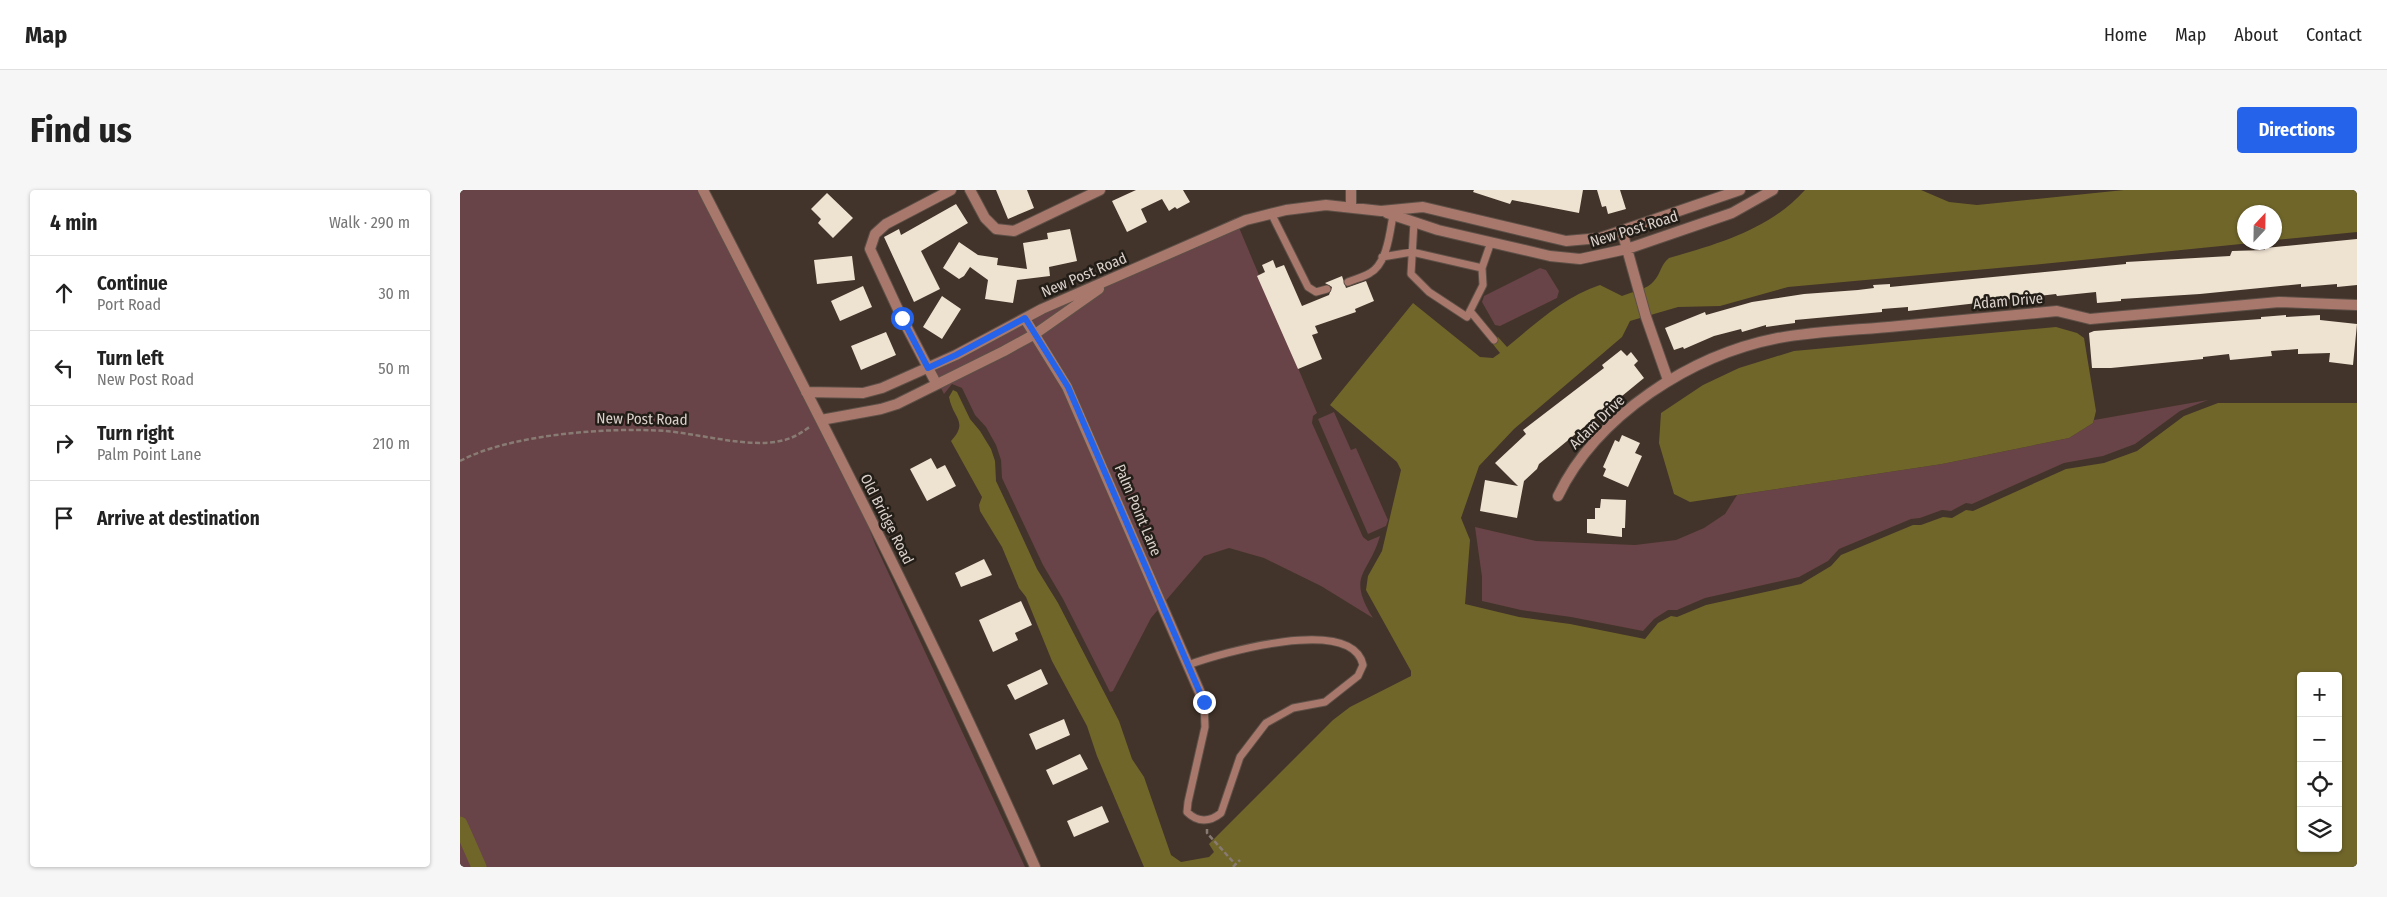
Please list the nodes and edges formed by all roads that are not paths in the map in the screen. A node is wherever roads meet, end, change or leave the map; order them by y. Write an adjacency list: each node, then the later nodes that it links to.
1 (703, 190): 30 (street, Old Bridge Road)
2 (951, 190): 27 (street)
3 (970, 190): 4 (street)
4 (1100, 190)
5 (1351, 190): 8 (street)
6 (1740, 190): 13 (street, New Post Road)
7 (1773, 190): 15 (street, New Post Road)
8 (1351, 207): 9 (street, New Post Road); 10 (street, New Post Road)
9 (1381, 211): 11 (street, New Post Road); 13 (street, New Post Road)
10 (1271, 213): 19 (street, New Post Road); 21 (lane)
11 (1393, 215): 12 (street, New Post Road); 17 (lane)
12 (1414, 222): 14 (street, New Post Road); 16 (lane)
13 (1622, 230): 15 (street)
14 (1490, 242): 15 (street, New Post Road); 18 (lane)
15 (1626, 250): 28 (street)
16 (1412, 252): 17 (lane); 18 (lane); 23 (lane)
17 (1382, 257): 20 (lane)
18 (1482, 268): 23 (lane)
19 (1118, 276): 24 (street, New Post Road); 25 (street)
20 (1348, 282)
21 (1327, 289)
22 (2357, 305): 28 (street, Adam Drive)
23 (1470, 311): 26 (lane)
24 (1025, 318): 25 (street, Palm Point Lane); 27 (street, New Post Road)
25 (1035, 334): 29 (street); 33 (street, Palm Point Lane)
26 (1494, 340)
27 (928, 368): 29 (street); 30 (street, New Post Road)
28 (1668, 380): 32 (street, Adam Drive)
29 (936, 384): 31 (street)
30 (806, 392): 31 (street, Old Bridge Road)
31 (821, 420): 35 (street, Old Bridge Road)
32 (1558, 496)
33 (1188, 665): 34 (street, Palm Point Lane); 34 (lane)
34 (1204, 702)
35 (1036, 867)

